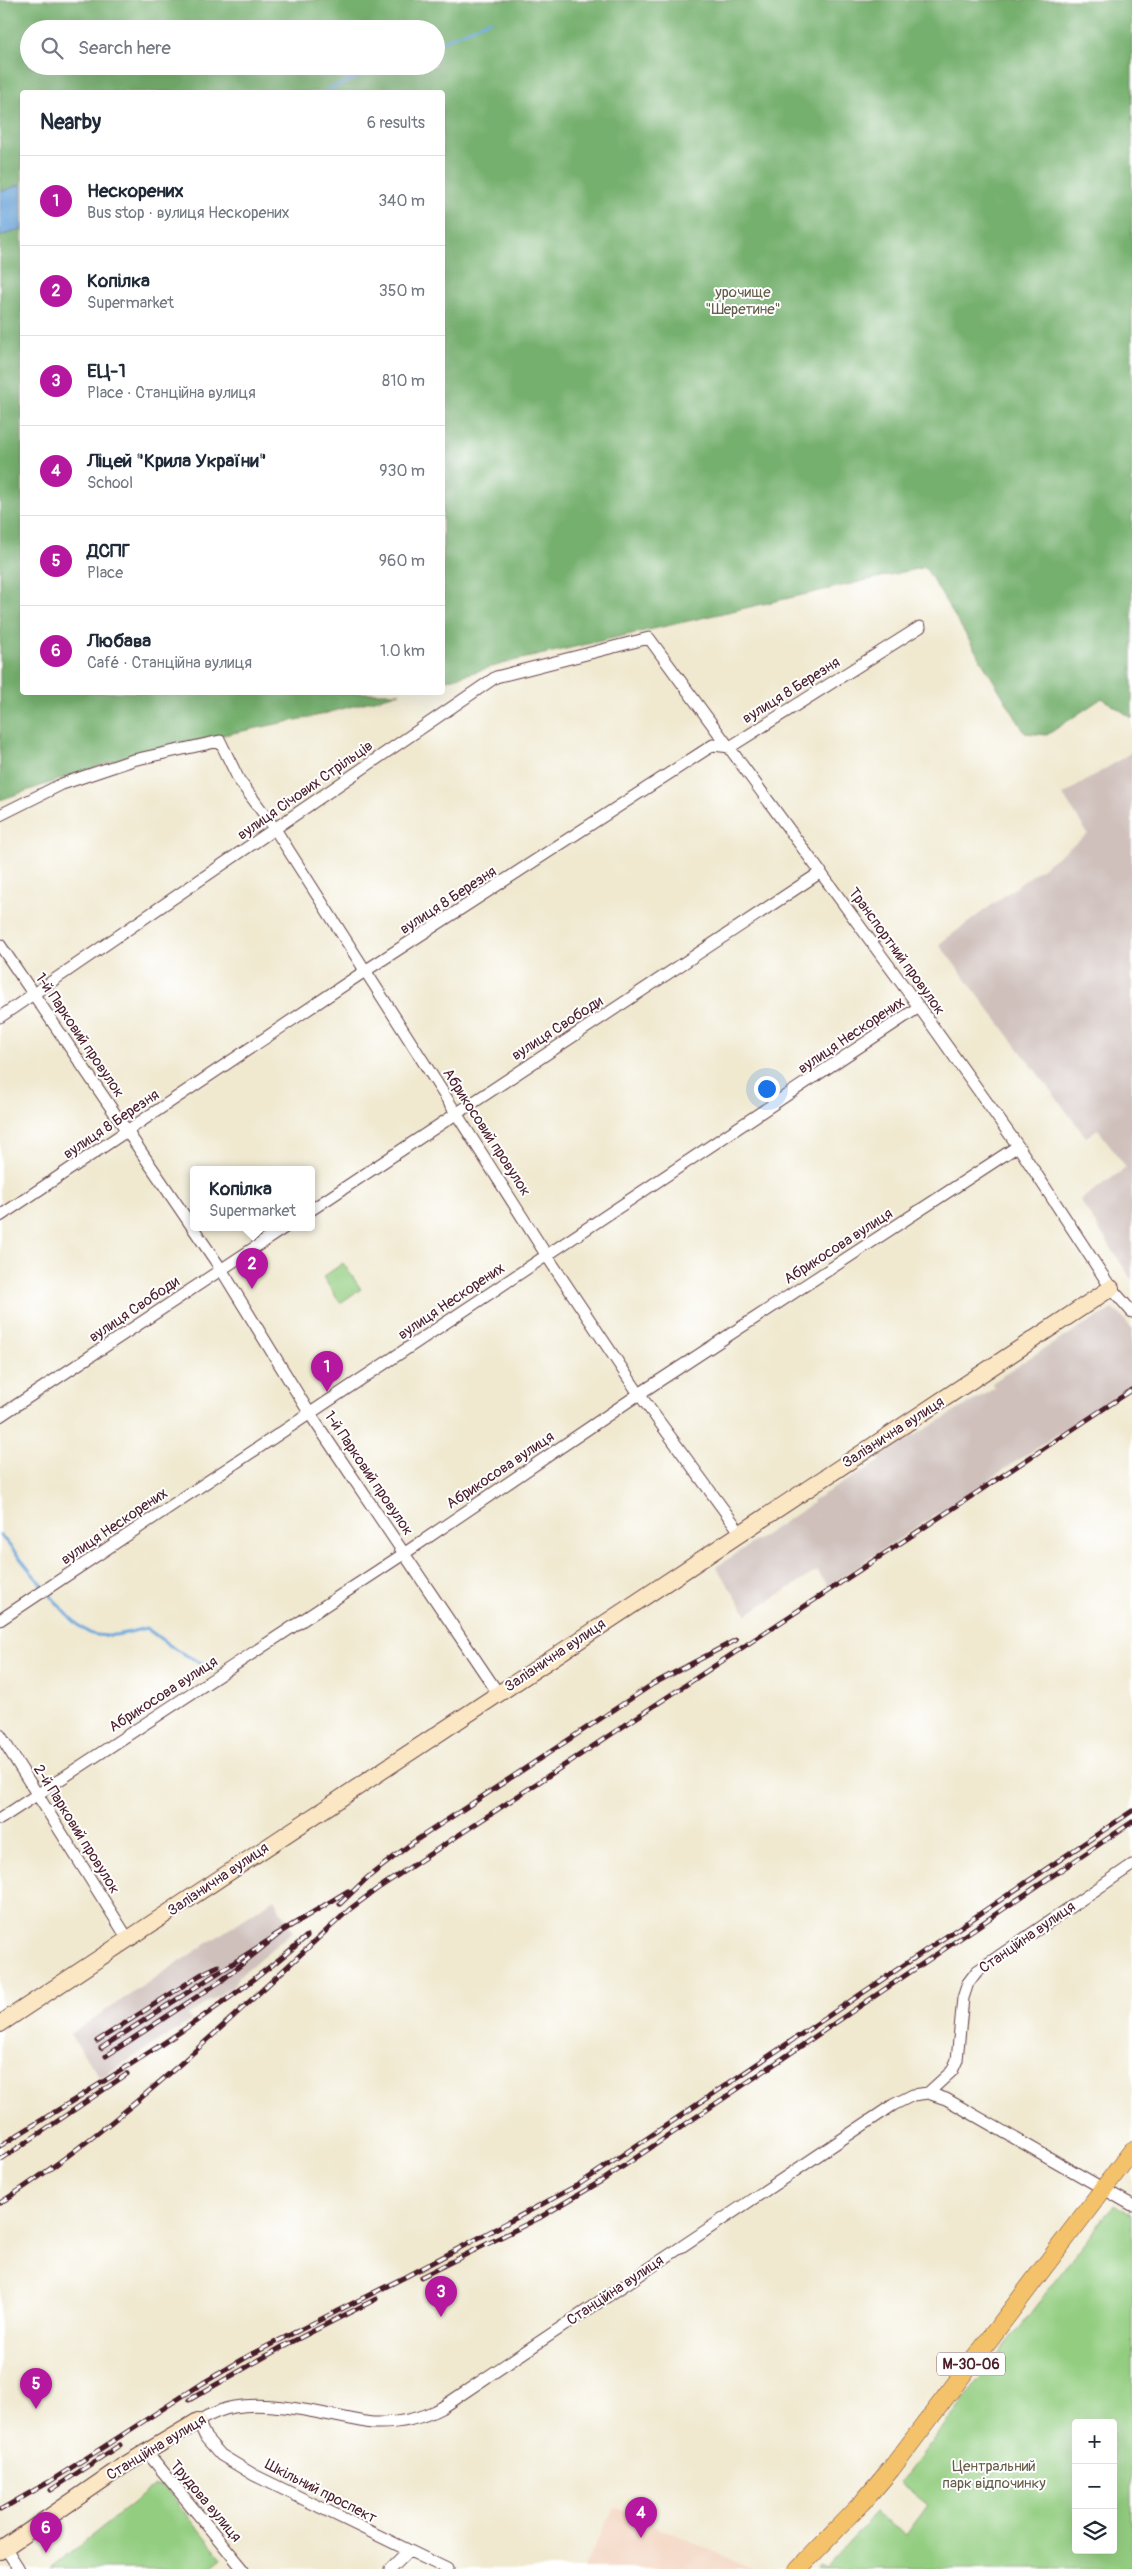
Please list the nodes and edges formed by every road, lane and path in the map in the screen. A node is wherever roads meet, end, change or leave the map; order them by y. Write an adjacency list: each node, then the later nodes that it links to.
1 (920, 627): 3 (street, вулиця 8 Березня)
2 (649, 638): 3 (street, Транспортний провулок); 5 (street, вулиця Січових Стрільців)
3 (730, 747): 6 (street, Транспортний провулок); 8 (street, вулиця 8 Березня)
4 (0, 815): 5 (street, Абрикосовий провулок)
5 (275, 829): 8 (street, Абрикосовий провулок); 9 (street, вулиця Січових Стрільців)
6 (822, 872): 10 (street, Транспортний провулок); 12 (street, вулиця Свободи)
7 (0, 945): 9 (street, 1-й Парковий провулок)
8 (365, 971): 12 (street, Абрикосовий провулок); 13 (street, вулиця 8 Березня)
9 (34, 994): 11 (street, вулиця Січових Стрільців); 13 (street, 1-й Парковий провулок)
10 (919, 1008): 14 (street, Транспортний провулок); 20 (street, вулиця Нескорених)
11 (0, 1017)
12 (456, 1112): 15 (street, вулиця Свободи); 20 (street, Абрикосовий провулок)
13 (127, 1132): 16 (street, вулиця 8 Березня); 17 (street, 1-й Парковий провулок)
14 (1018, 1146): 22 (street, Транспортний провулок); 24 (street, Абрикосова вулиця)
15 (315, 1207)
16 (0, 1216)
17 (190, 1224)
18 (195, 1231): 21 (street, 1-й Парковий провулок)
19 (279, 1231): 21 (street, вулиця Свободи)
20 (547, 1256): 24 (street, Абрикосовий провулок); 25 (street, вулиця Нескорених)
21 (221, 1269): 25 (street, 1-й Парковий провулок); 26 (street, вулиця Свободи)
22 (1111, 1288): 23 (street, Транспортний провулок); 27 (street, Залізнична вулиця)
23 (1132, 1312)
24 (638, 1394): 27 (street, Абрикосовий провулок); 28 (street, Абрикосова вулиця)
25 (310, 1414): 28 (street, 1-й Парковий провулок); 29 (street, вулиця Нескорених)
26 (0, 1416)
27 (740, 1532): 30 (street, Залізнична вулиця)
28 (405, 1553): 30 (street, 1-й Парковий провулок); 32 (street, Абрикосова вулиця)
29 (0, 1620)
30 (498, 1693): 35 (street, Залізнична вулиця)
31 (0, 1735): 32 (street, 2-й Парковий провулок)
32 (38, 1795): 33 (street, Абрикосова вулиця); 35 (street, 2-й Парковий провулок)
33 (0, 1819)
34 (1132, 1865): 37 (street, Станційна вулиця)
35 (128, 1939): 36 (street, Залізнична вулиця)
36 (0, 2024)
37 (928, 2093): 39 (street); 41 (street, Станційна вулиця)
38 (1132, 2151): 39 (main road, М-30-06)
39 (1104, 2188): 40 (street); 49 (main road, М-30-06)
40 (1132, 2205)
41 (198, 2421): 42 (street, Станційна вулиця); 44 (street, Шкільний проспект)
42 (146, 2451): 43 (street, Станційна вулиця); 46 (street, Трудова вулиця)
43 (3, 2549): 45 (street)
44 (408, 2551): 47 (street); 48 (street, Шкільний проспект)
45 (19, 2569)
46 (243, 2569)
47 (390, 2569)
48 (447, 2569)
49 (798, 2569)

